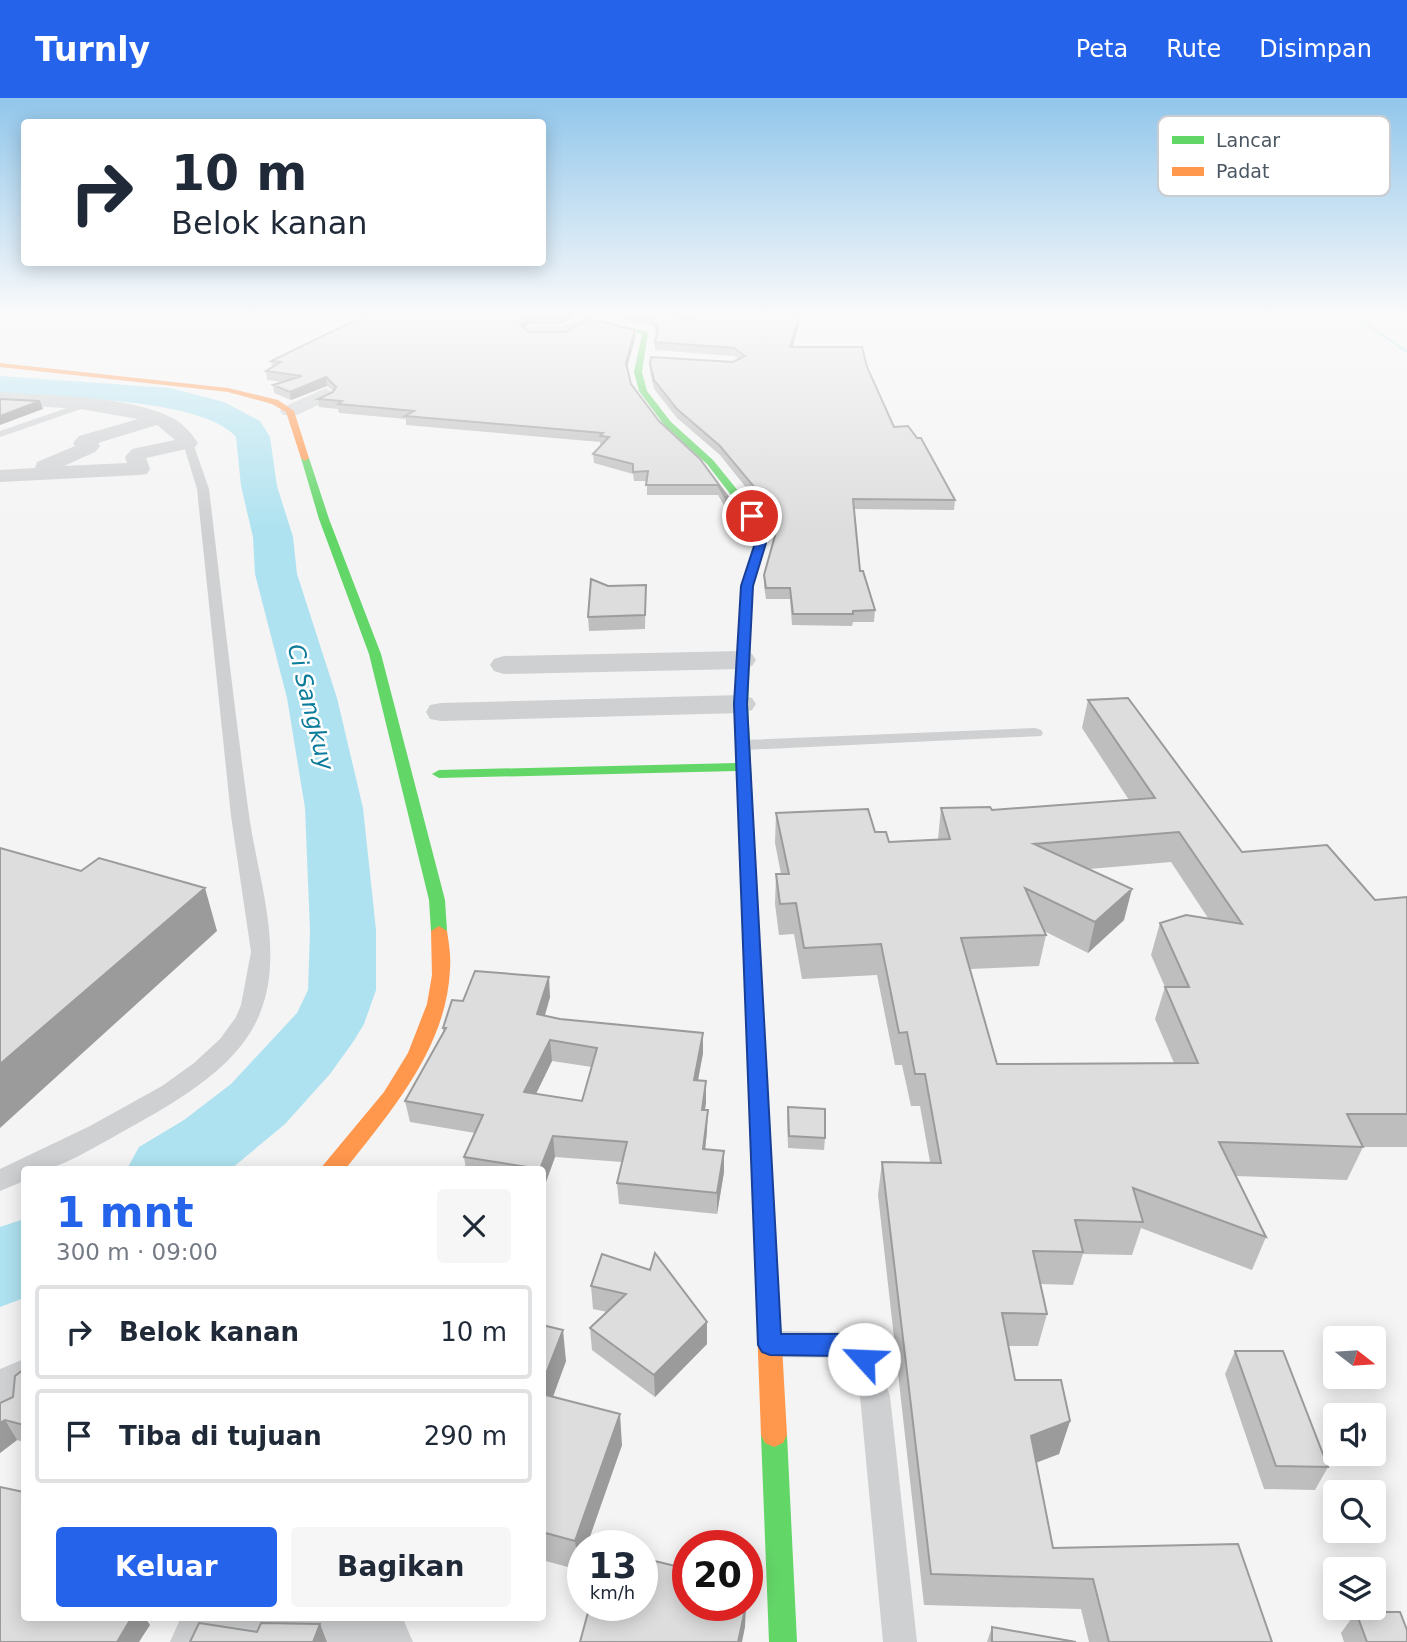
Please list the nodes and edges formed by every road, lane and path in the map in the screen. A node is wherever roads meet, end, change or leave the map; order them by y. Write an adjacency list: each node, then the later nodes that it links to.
1 (192, 386): 6 (street)
2 (643, 386): 12 (street)
3 (327, 394): 6 (street)
4 (0, 398): 5 (street)
5 (83, 405): 7 (street); 8 (lane)
6 (290, 411): 21 (street)
7 (159, 419): 9 (street); 10 (street)
8 (0, 434)
9 (188, 443): 10 (street); 20 (lane)
10 (25, 475): 11 (street)
11 (0, 476)
12 (742, 660): 13 (street); 14 (street)
13 (504, 664)
14 (741, 704): 15 (street); 17 (street)
15 (441, 712)
16 (1035, 733): 17 (lane)
17 (744, 745): 18 (street)
18 (745, 767): 19 (street); 24 (street)
19 (439, 774)
20 (29, 1166)
21 (334, 1166)
22 (21, 1170): 23 (lane)
23 (0, 1181)
24 (770, 1345): 31 (street); 32 (lane)
25 (21, 1387): 26 (street)
26 (0, 1399)
27 (222, 1621): 29 (street)
28 (275, 1621): 30 (street)
29 (203, 1642)
30 (380, 1642)
31 (783, 1642)
32 (900, 1642)

